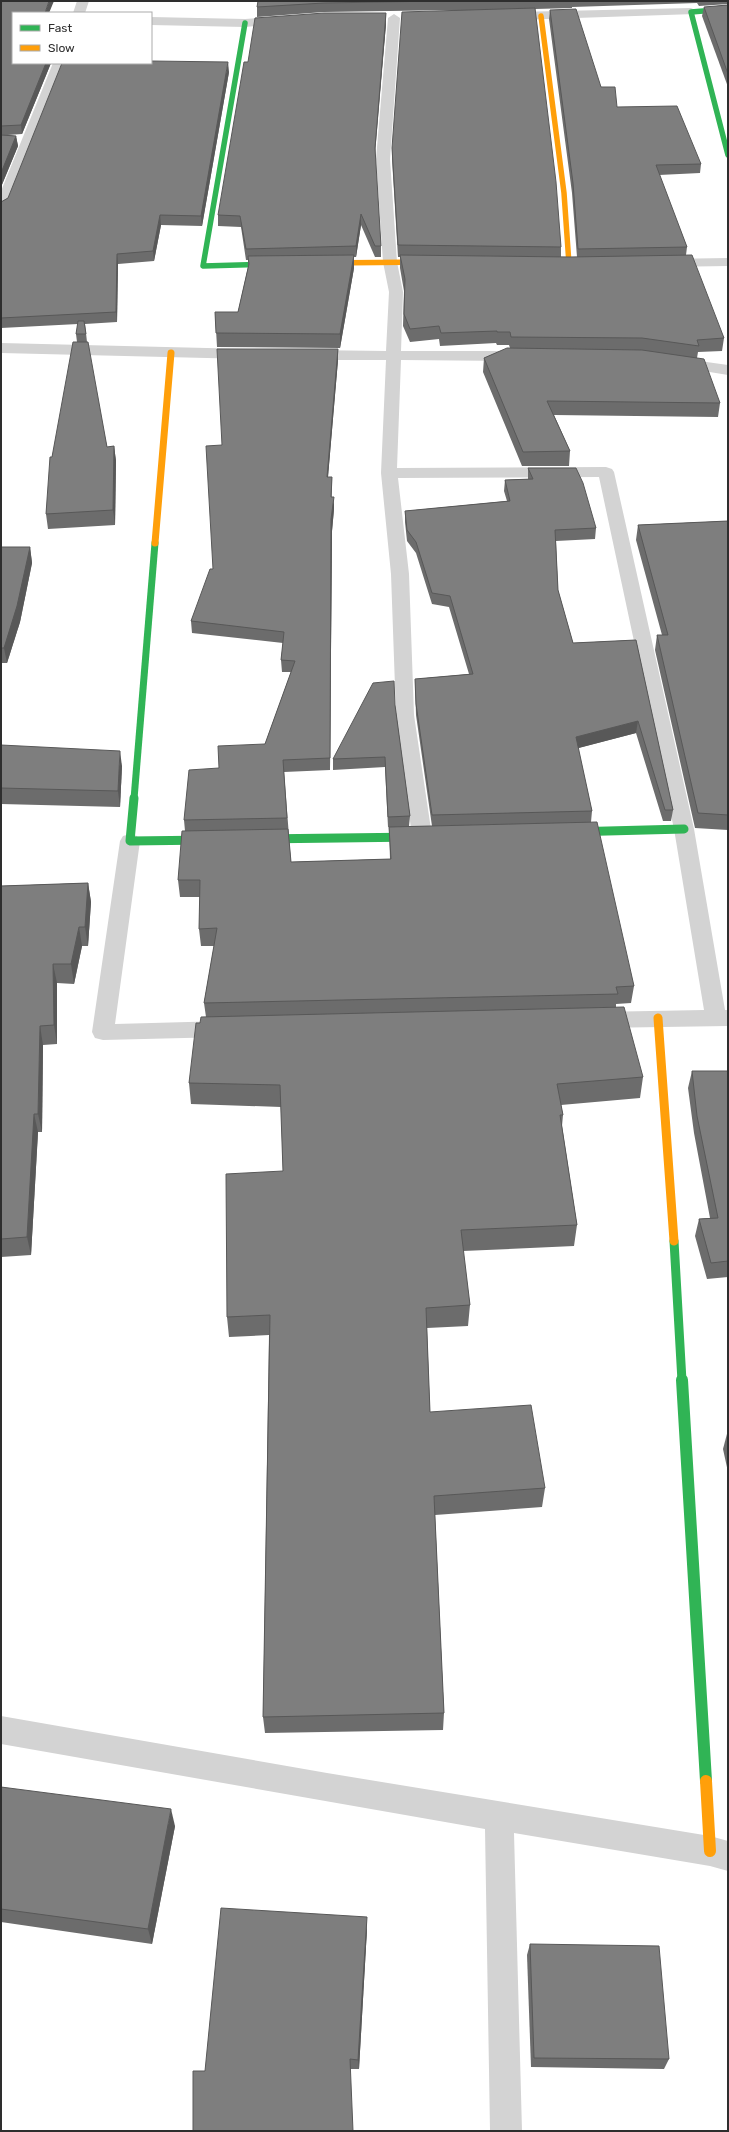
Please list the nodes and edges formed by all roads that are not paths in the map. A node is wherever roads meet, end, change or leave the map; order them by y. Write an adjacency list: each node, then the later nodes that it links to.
1 (83, 1): 3 (street)
2 (728, 8): 4 (street)
3 (79, 12)
4 (691, 12): 6 (street); 14 (street)
5 (503, 16): 6 (street)
6 (542, 16): 23 (street)
7 (396, 18): 16 (street)
8 (292, 20): 10 (street)
9 (152, 21): 10 (street)
10 (245, 23): 20 (street)
11 (59, 64): 13 (street)
12 (15, 140): 13 (street)
13 (28, 140): 15 (street)
14 (728, 156)
15 (1, 208)
16 (390, 262): 17 (street); 21 (street); 29 (street)
17 (437, 262)
18 (728, 262): 19 (street)
19 (649, 263)
20 (289, 264)
21 (312, 264)
22 (538, 264): 23 (street)
23 (569, 264): 24 (street)
24 (585, 264)
25 (1, 348): 26 (street)
26 (171, 353): 27 (street); 39 (street)
27 (259, 354)
28 (290, 354): 29 (street)
29 (394, 356): 30 (street); 33 (street)
30 (529, 356)
31 (662, 360): 32 (street)
32 (728, 370)
33 (390, 473): 34 (street); 36 (street)
34 (684, 829): 35 (street); 41 (street)
35 (557, 833)
36 (426, 836): 37 (street)
37 (248, 839)
38 (224, 840): 39 (street)
39 (130, 841): 43 (street)
40 (658, 1018): 41 (street); 42 (street); 46 (street)
41 (722, 1018)
42 (578, 1020)
43 (246, 1029)
44 (1, 1730): 45 (street)
45 (499, 1816): 46 (street); 47 (street)
46 (719, 1854)
47 (506, 2131)

